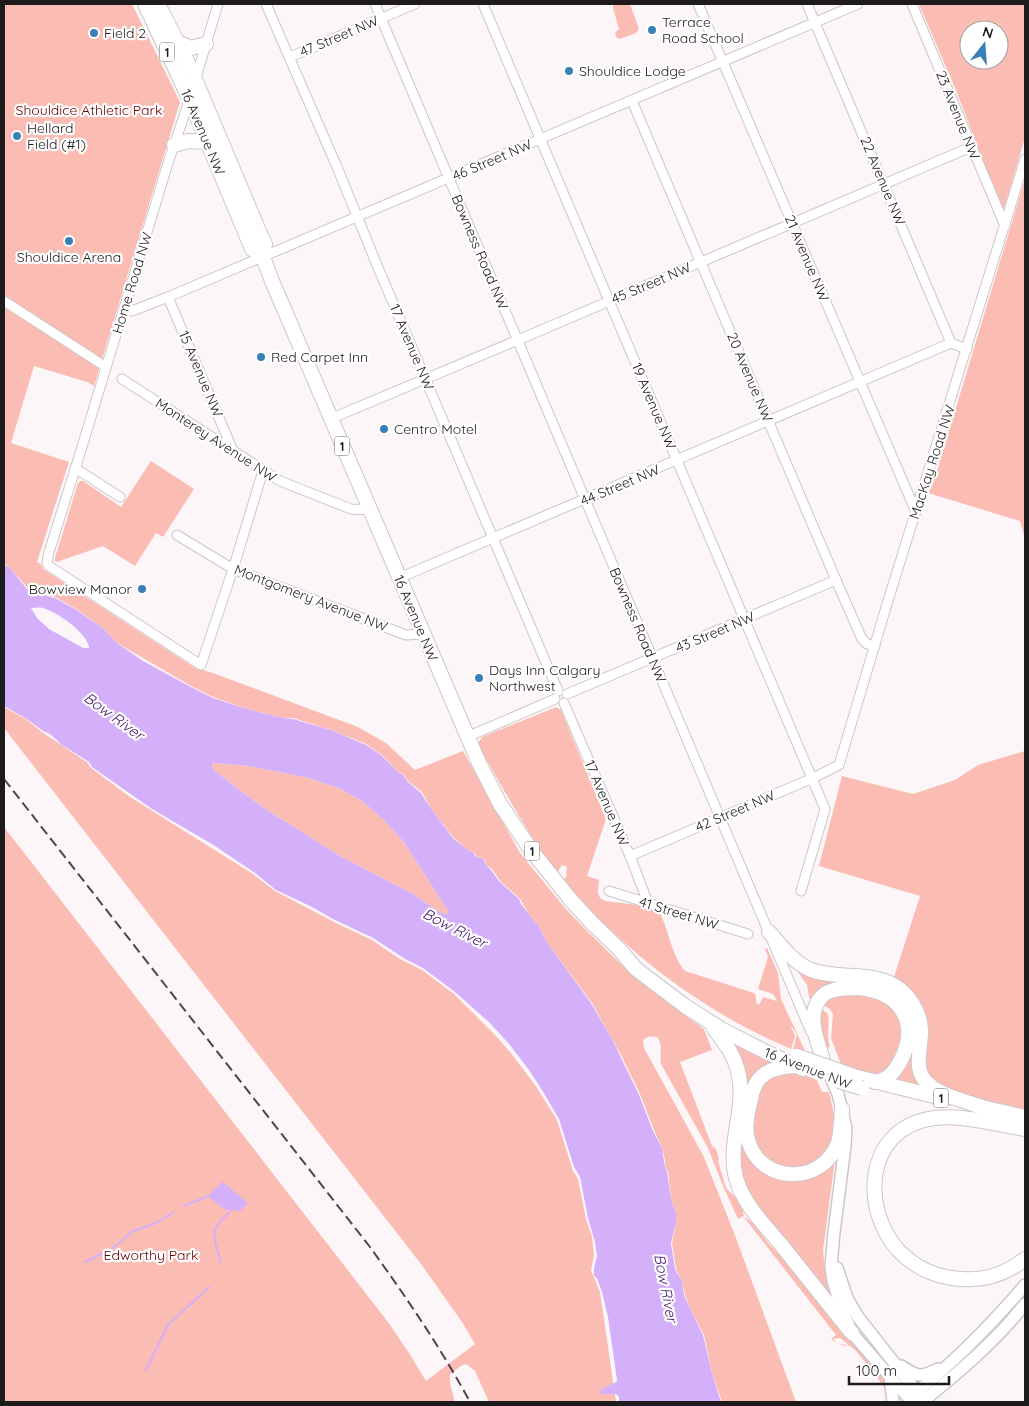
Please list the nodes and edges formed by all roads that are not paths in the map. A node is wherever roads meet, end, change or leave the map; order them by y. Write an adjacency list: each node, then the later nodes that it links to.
1 (145, 4): 19 (highway, 16 Avenue NW / 1)
2 (158, 4): 14 (highway, 16 Avenue NW / 1)
3 (218, 4): 15 (street, Home Road NW)
4 (266, 4): 16 (street, 17 Avenue NW)
5 (375, 4): 12 (street, Bowness Road NW)
6 (415, 4): 12 (street, 47 Street NW)
7 (483, 4): 21 (street, 19 Avenue NW)
8 (698, 4): 17 (street, 21 Avenue NW)
9 (807, 4): 13 (street, 22 Avenue NW)
10 (858, 4): 13 (street, 46 Street NW)
11 (912, 4): 24 (street, 23 Avenue NW)
12 (381, 18): 16 (street, 47 Street NW); 26 (street, Bowness Road NW)
13 (815, 22): 17 (street, 46 Street NW); 27 (street, 22 Avenue NW)
14 (178, 43): 15 (highway); 18 (highway, 16 Avenue NW / 1)
15 (206, 44): 18 (street, Home Road NW)
16 (290, 57): 28 (street, 17 Avenue NW)
17 (723, 62): 20 (street, 46 Street NW); 29 (street, 21 Avenue NW)
18 (195, 81): 19 (street, Home Road NW); 31 (highway, 16 Avenue NW / 1)
19 (190, 100): 22 (highway, 16 Avenue NW / 1); 23 (street, Home Road NW)
20 (632, 101): 21 (street, 46 Street NW); 32 (street, 20 Avenue NW)
21 (541, 139): 26 (street, 46 Street NW); 35 (street, 19 Avenue NW)
22 (207, 142): 23 (highway); 31 (highway, 16 Avenue NW / 1)
23 (174, 145): 36 (street, Home Road NW)
24 (971, 147): 27 (street, 45 Street NW); 30 (street, 23 Avenue NW)
25 (1025, 159): 30 (street, MacKay Road NW)
26 (448, 178): 28 (street, 46 Street NW); 37 (street, Bowness Road NW)
27 (884, 184): 29 (street, 45 Street NW); 38 (street, 22 Avenue NW)
28 (358, 217): 31 (street, 46 Street NW); 42 (street, 17 Avenue NW)
29 (793, 223): 32 (street, 45 Street NW); 43 (street, 21 Avenue NW)
30 (1005, 226): 39 (street, MacKay Road NW)
31 (263, 257): 33 (street, 46 Street NW); 44 (highway, 16 Avenue NW / 1)
32 (700, 262): 35 (street, 45 Street NW); 45 (street, 20 Avenue NW)
33 (168, 297): 36 (street, 46 Street NW); 46 (street, 15 Avenue NW)
34 (4, 301): 40 (street)
35 (609, 301): 37 (street, 45 Street NW); 47 (street, 19 Avenue NW)
36 (124, 309): 40 (street, Home Road NW)
37 (518, 340): 42 (street, 45 Street NW); 51 (street, Bowness Road NW)
38 (951, 343): 39 (street); 43 (street, 44 Street NW)
39 (967, 349): 53 (street, MacKay Road NW)
40 (106, 367): 48 (street, Home Road NW)
41 (122, 379): 46 (street, Monterey Avenue NW)
42 (426, 379): 44 (street, 45 Street NW); 55 (street, 17 Avenue NW)
43 (860, 382): 45 (street, 44 Street NW); 53 (street, 21 Avenue NW)
44 (330, 418): 52 (highway, 16 Avenue NW / 1)
45 (768, 421): 47 (street, 44 Street NW); 58 (street, 20 Avenue NW)
46 (233, 452): 49 (street, Monterey Avenue NW)
47 (677, 460): 51 (street, 44 Street NW); 59 (street, 19 Avenue NW)
48 (75, 468): 50 (street); 56 (street, Home Road NW)
49 (263, 472): 52 (street, Monterey Avenue NW); 56 (street)
50 (120, 497)
51 (584, 500): 55 (street, 44 Street NW); 62 (street, Bowness Road NW)
52 (370, 510): 57 (highway, 16 Avenue NW / 1)
53 (916, 512): 61 (street, MacKay Road NW)
54 (177, 535): 56 (street, Montgomery Avenue NW)
55 (494, 538): 57 (street, 44 Street NW); 63 (street, 17 Avenue NW)
56 (233, 569): 60 (street, Montgomery Avenue NW)
57 (399, 578): 60 (highway, 16 Avenue NW / 1)
58 (836, 580): 59 (street, 43 Street NW); 61 (street, 20 Avenue NW)
59 (745, 619): 62 (street, 43 Street NW); 66 (street, 19 Avenue NW)
60 (423, 634): 64 (highway, 16 Avenue NW / 1)
61 (875, 646): 65 (street, MacKay Road NW)
62 (653, 658): 63 (street, 43 Street NW); 67 (street, Bowness Road NW)
63 (561, 697): 64 (street, 43 Street NW); 68 (street, 17 Avenue NW)
64 (467, 737): 74 (highway, 16 Avenue NW / 1)
65 (839, 765): 66 (street, 42 Street NW)
66 (812, 778): 67 (street, 42 Street NW); 69 (street, 19 Avenue NW)
67 (721, 818): 68 (street, 42 Street NW); 72 (street, Bowness Road NW)
68 (630, 856): 71 (street, 17 Avenue NW)
69 (801, 891)
70 (609, 892): 71 (street, 41 Street NW)
71 (648, 903): 73 (street, 41 Street NW)
72 (769, 932): 76 (street, Bowness Road NW); 80 (highway)
73 (748, 934)
74 (619, 949): 75 (highway, 16 Avenue NW / 1); 77 (highway, 16 Avenue NW / 1)
75 (712, 1024): 77 (highway, 16 Avenue NW / 1); 88 (highway)
76 (822, 1057): 78 (highway); 81 (main road, Bowness Road NW)
77 (799, 1064): 79 (highway, 16 Avenue NW / 1, bridge); 81 (highway)
78 (875, 1082): 79 (highway, 16 Avenue NW / 1); 80 (highway, 16 Avenue NW / 1)
79 (859, 1083): 83 (highway, 16 Avenue NW / 1)
80 (985, 1108): 82 (highway, 16 Avenue NW / 1)
81 (842, 1109): 84 (main road, Bowness Road NW)
82 (1025, 1118)
83 (1025, 1128): 85 (highway)
84 (833, 1257): 88 (main road, Bowness Road NW); 89 (main road, Bowness Road NW)
85 (1025, 1259)
86 (1025, 1285): 90 (main road)
87 (1025, 1304): 92 (main road)
88 (852, 1333): 91 (main road, Bowness Road NW)
89 (893, 1360): 90 (main road); 93 (main road, Bowness Road NW)
90 (949, 1364): 93 (main road)
91 (890, 1376): 93 (main road, Bowness Road NW); 94 (main road)
92 (949, 1380): 93 (main road); 95 (main road)
93 (918, 1400)
94 (893, 1402)
95 (940, 1402)

